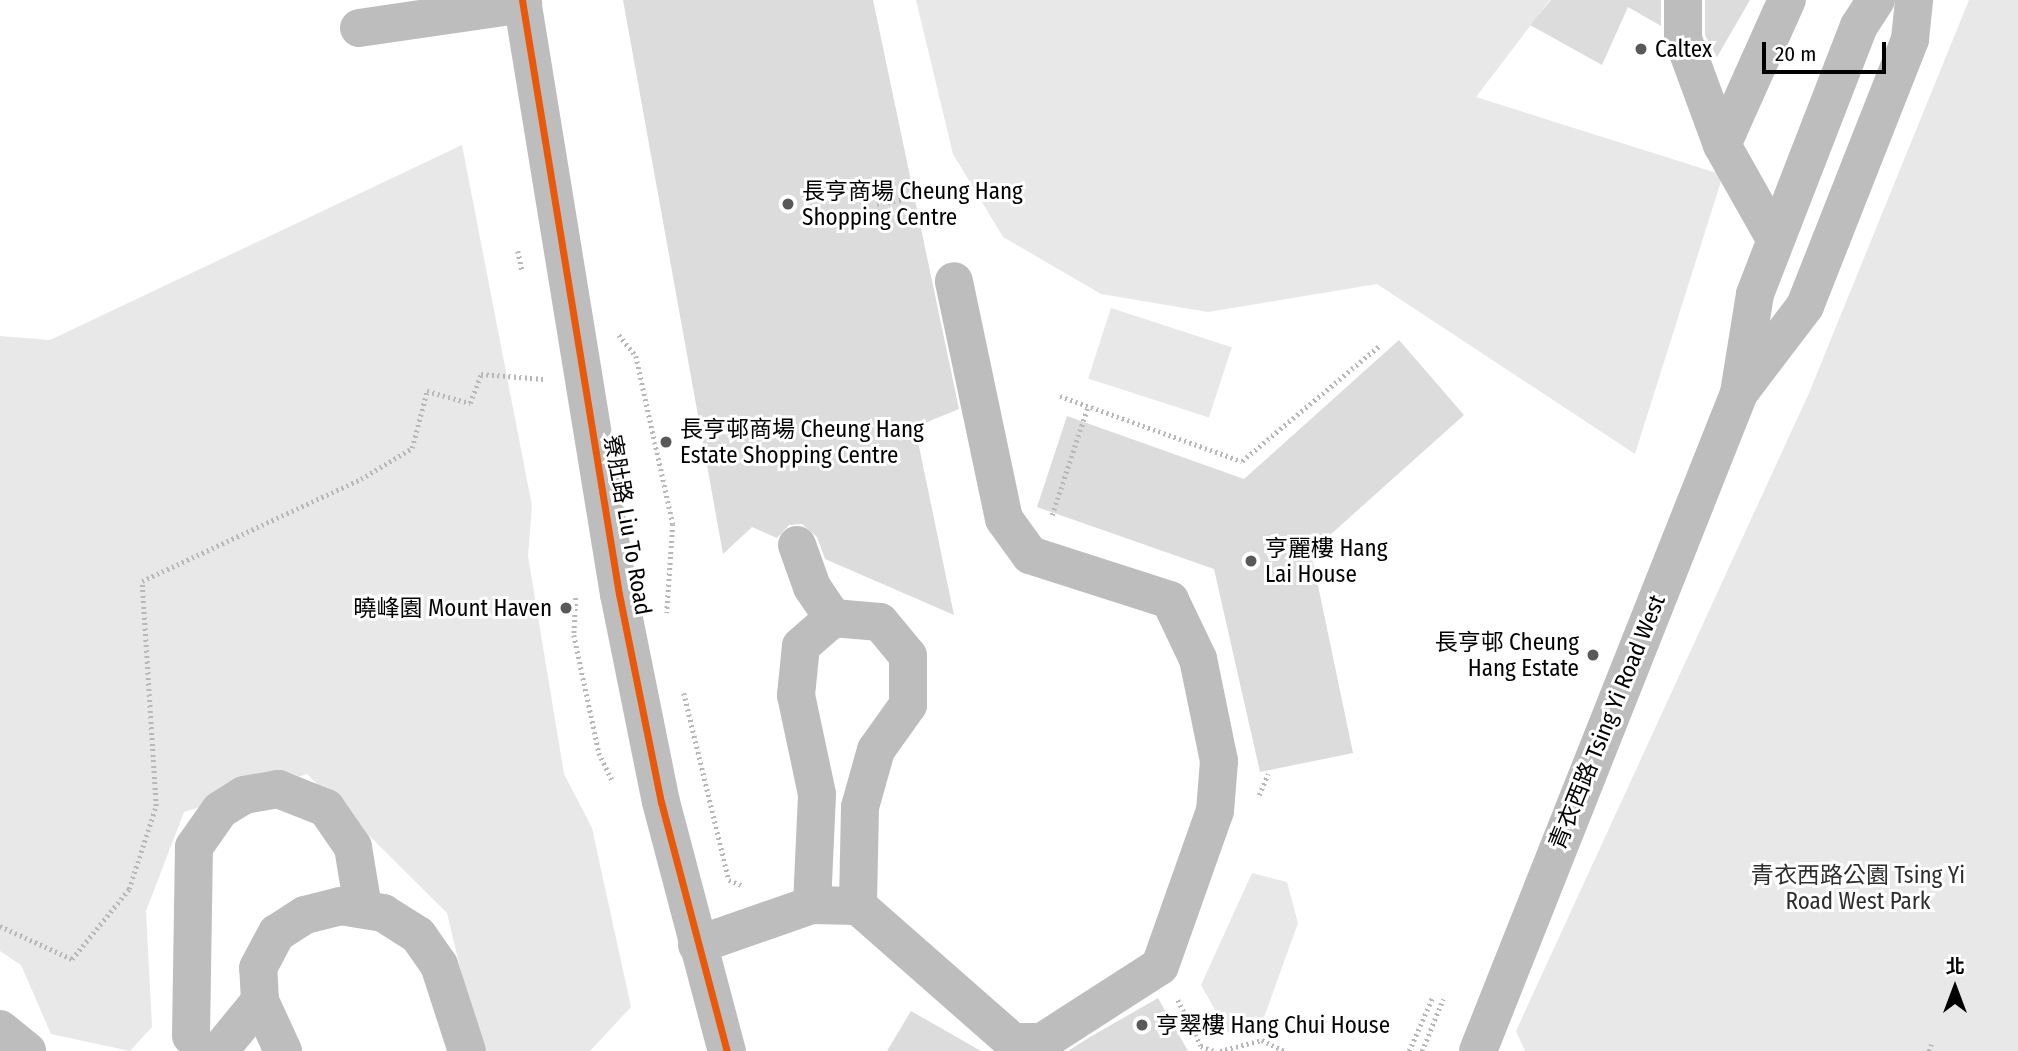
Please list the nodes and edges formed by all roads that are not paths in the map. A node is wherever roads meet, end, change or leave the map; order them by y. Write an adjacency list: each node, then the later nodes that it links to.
1 (1683, 0): 7 (main road)
2 (1787, 0): 7 (main road)
3 (1876, 0): 8 (main road, 青衣西路 Tsing Yi Road West)
4 (1914, 0): 10 (main road, 青衣西路 Tsing Yi Road West)
5 (522, 2): 6 (main road); 16 (main road, 寮肚路 Liu To Road)
6 (359, 29)
7 (1722, 145): 8 (main road)
8 (1774, 240): 10 (main road, 青衣西路 Tsing Yi Road West)
9 (954, 281): 14 (main road)
10 (1739, 393): 24 (main road, 青衣西路 Tsing Yi Road West)
11 (797, 545): 12 (main road)
12 (833, 618): 13 (main road); 14 (main road)
13 (812, 905): 14 (main road); 16 (main road)
14 (858, 906)
15 (363, 908): 17 (main road); 19 (main road); 22 (main road)
16 (696, 946): 23 (main road, 寮肚路 Liu To Road)
17 (260, 995): 19 (main road); 21 (main road)
18 (0, 1028): 20 (main road)
19 (205, 1044)
20 (27, 1051)
21 (283, 1051)
22 (467, 1051)
23 (727, 1051)
24 (1478, 1051)

